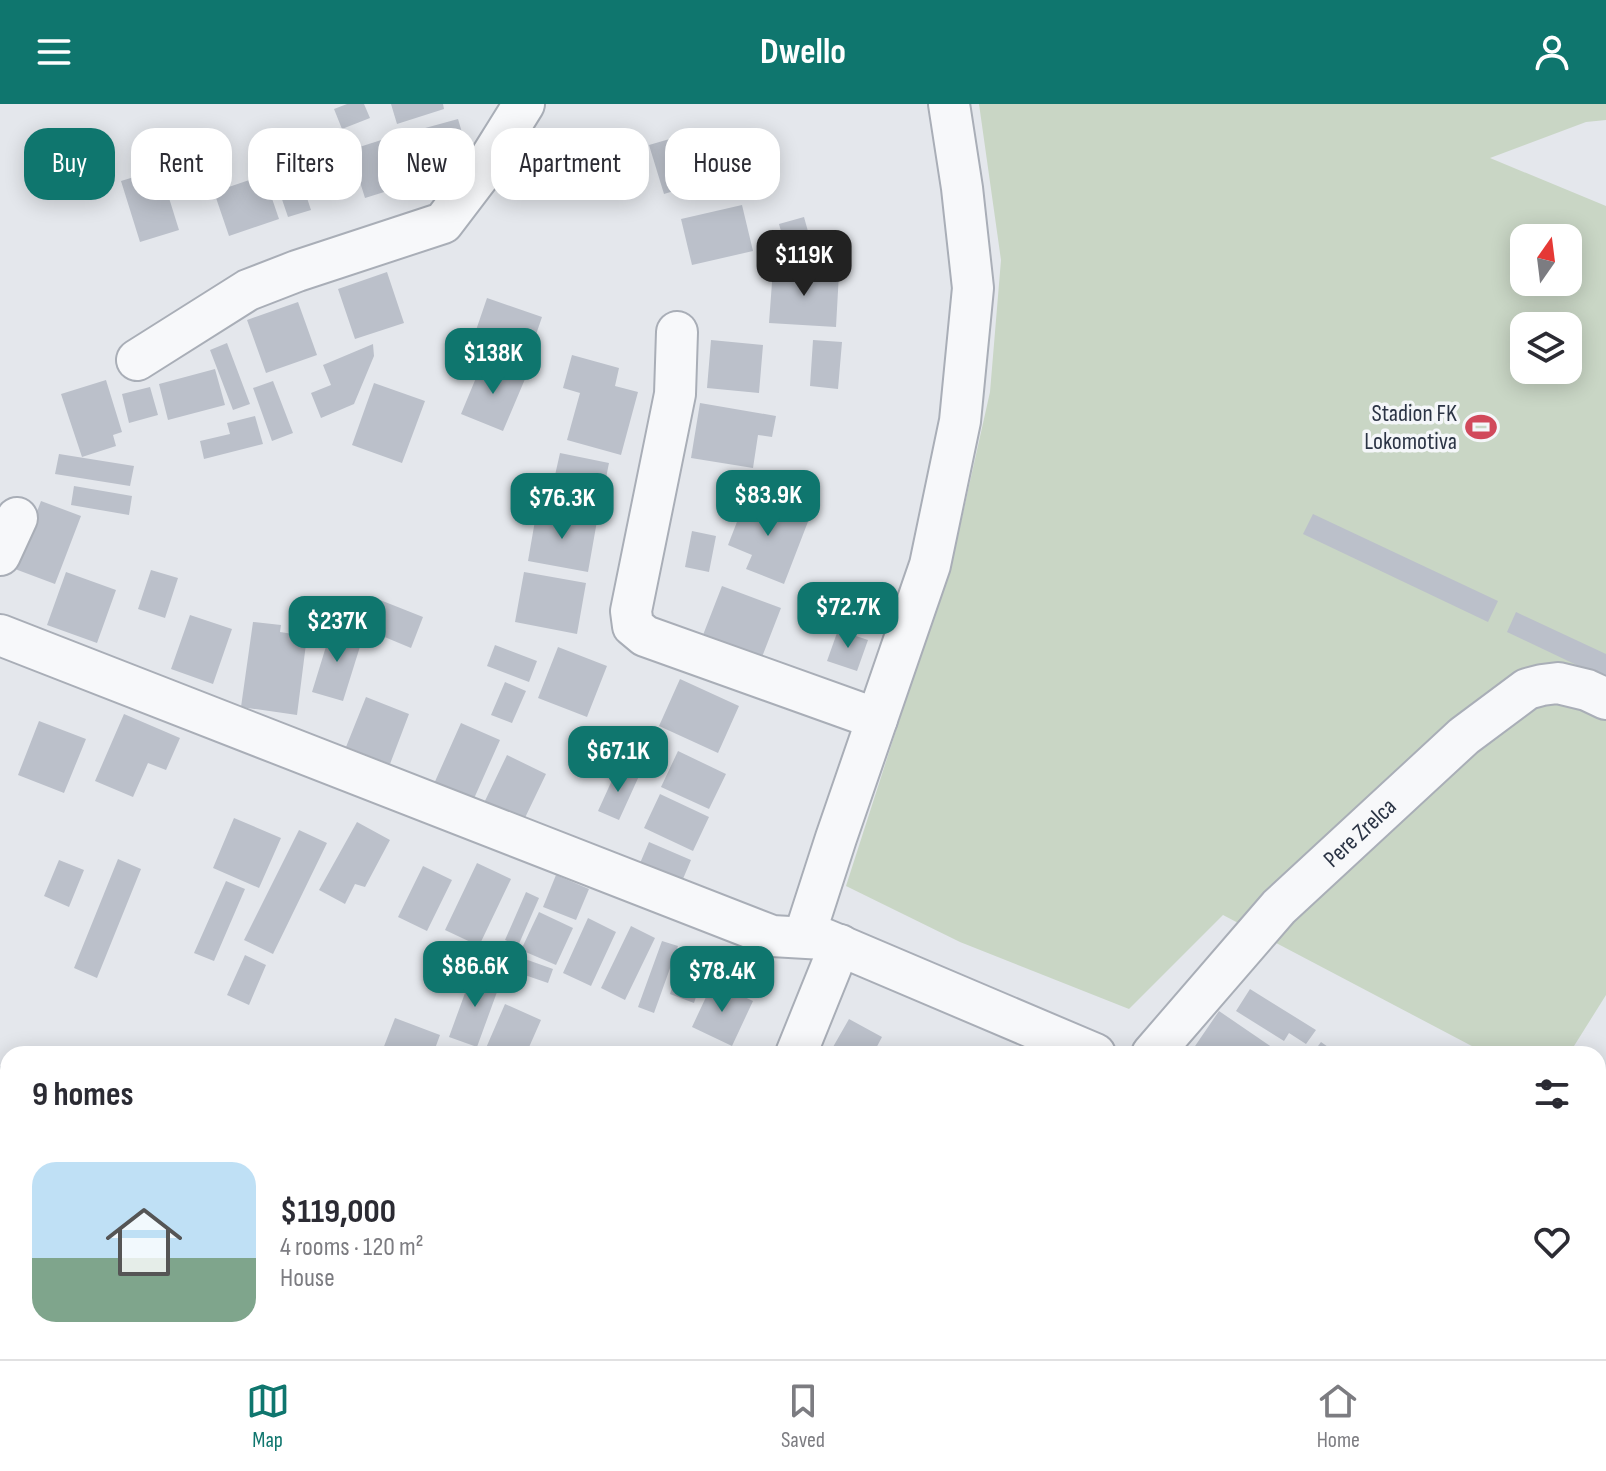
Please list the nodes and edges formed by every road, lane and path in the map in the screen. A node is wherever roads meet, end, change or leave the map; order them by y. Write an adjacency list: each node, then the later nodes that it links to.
1 (524, 104): 4 (street)
2 (949, 104): 9 (street)
3 (677, 332): 9 (street)
4 (137, 360)
5 (17, 518): 6 (street)
6 (0, 555)
7 (0, 635): 10 (street)
8 (1606, 699): 13 (street, Pere Zrelca)
9 (877, 719): 10 (street)
10 (822, 941): 11 (street); 12 (street)
11 (798, 1046)
12 (1076, 1046)
13 (1159, 1046)

